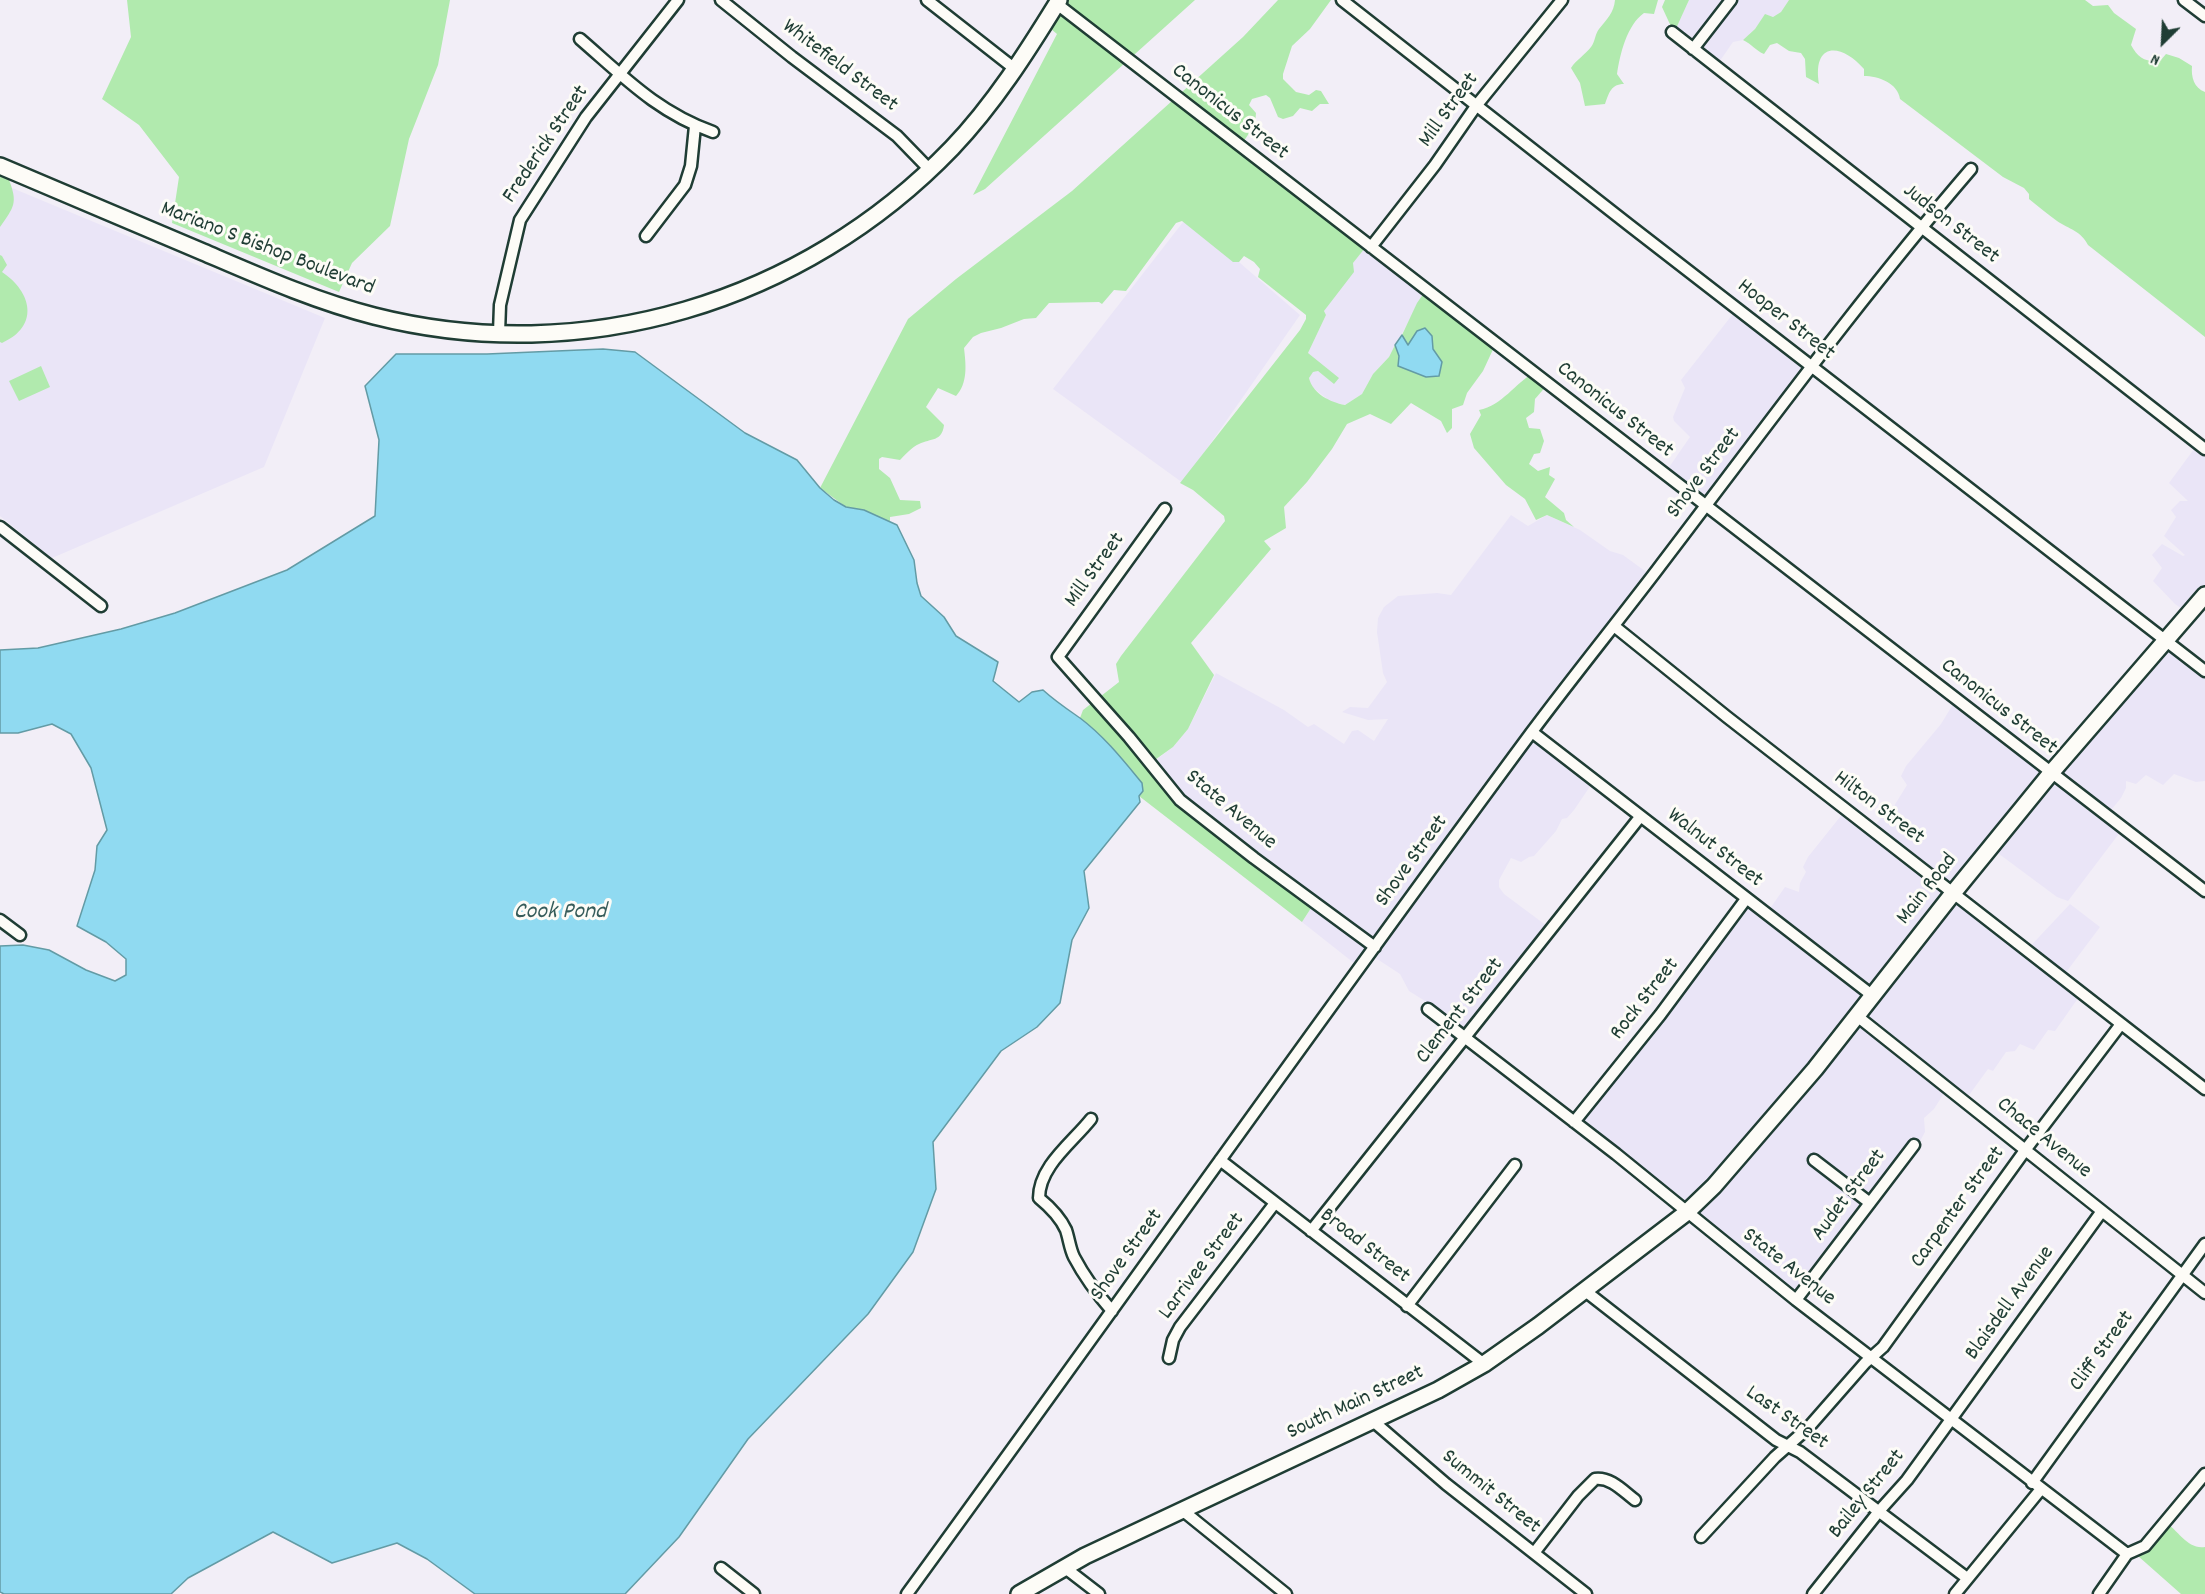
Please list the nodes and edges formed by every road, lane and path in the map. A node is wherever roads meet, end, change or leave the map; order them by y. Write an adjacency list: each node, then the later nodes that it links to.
1 (678, 0): 14 (street, Frederick Street)
2 (721, 0): 20 (street, Whitefield Street)
3 (927, 0): 13 (street)
4 (1342, 0): 15 (street, Hooper Street)
5 (1562, 0): 15 (street, Mill Street)
6 (1731, 0): 12 (street)
7 (2184, 0): 9 (street)
8 (1058, 2): 13 (main road, Mariano S Bishop Boulevard); 23 (street, Canonicus Street)
9 (2205, 16)
10 (1672, 32): 12 (street, Judson Street)
11 (580, 39): 14 (street)
12 (1693, 49): 21 (street, Judson Street)
13 (1015, 69): 20 (main road, Mariano S Bishop Boulevard)
14 (620, 74): 16 (street); 24 (street, Frederick Street)
15 (1476, 106): 23 (street, Mill Street); 25 (street, Hooper Street)
16 (695, 126): 17 (street); 22 (street)
17 (713, 132)
18 (0, 166): 24 (main road, Mariano S Bishop Boulevard)
19 (1971, 169): 21 (street, Shove Street)
20 (930, 170): 24 (main road, Mariano S Bishop Boulevard)
21 (1921, 227): 25 (street, Shove Street); 26 (street, Judson Street)
22 (646, 236)
23 (1371, 247): 27 (street, Canonicus Street)
24 (499, 333)
25 (1811, 365): 27 (street, Shove Street); 33 (street, Hooper Street)
26 (2205, 449)
27 (1706, 506): 32 (street, Shove Street); 37 (street, Canonicus Street)
28 (1166, 509): 34 (street, Mill Street)
29 (0, 527): 31 (street)
30 (2205, 595): 33 (main road, Main Road)
31 (101, 606)
32 (1614, 626): 36 (street, Shove Street); 40 (street, Hilton Street)
33 (2165, 641): 35 (street, Hooper Street); 37 (main road, Main Road)
34 (1058, 657): 44 (street, State Avenue)
35 (2205, 671)
36 (1532, 732): 38 (street, Walnut Street); 44 (street, Shove Street)
37 (2051, 774): 39 (street, Canonicus Street); 40 (main road, Main Road)
38 (1640, 817): 41 (street, Walnut Street); 49 (street, Clement Street)
39 (2205, 891)
40 (1954, 892): 45 (main road, Main Road); 48 (street, Hilton Street)
41 (1746, 899): 45 (street, Walnut Street); 52 (street, Rock Street)
42 (0, 920): 43 (street)
43 (20, 935)
44 (1375, 947): 55 (street, Shove Street)
45 (1873, 996): 47 (main road, Main Road)
46 (1428, 1009): 49 (street, State Avenue)
47 (1857, 1016): 54 (street, Chace Avenue); 61 (main road, Main Road)
48 (2121, 1024): 50 (street, Hilton Street); 54 (street, Carpenter Street)
49 (1466, 1038): 52 (street, State Avenue); 62 (street, Clement Street)
50 (2205, 1089)
51 (1091, 1119): 69 (street)
52 (1574, 1122): 61 (street, State Avenue)
53 (1914, 1145): 59 (street, Audet Street)
54 (2026, 1149): 60 (street, Chace Avenue); 71 (street, Carpenter Street)
55 (1220, 1160): 58 (street, Broad Street); 69 (street, Shove Street)
56 (1814, 1160): 59 (street)
57 (1515, 1165): 68 (street)
58 (1275, 1203): 62 (street, Broad Street); 70 (street, Larrivee Street)
59 (1870, 1203): 67 (street, Audet Street)
60 (2103, 1211): 64 (street, Chace Avenue); 73 (street, Blaisdell Avenue)
61 (1686, 1213): 65 (main road, South Main Street); 67 (street, State Avenue)
62 (1311, 1231): 68 (street, Broad Street)
63 (2205, 1244): 64 (street, Cliff Street)
64 (2182, 1275): 66 (street, Chace Avenue); 77 (street, Cliff Street)
65 (1584, 1290): 72 (main road, South Main Street); 75 (street, Last Street)
66 (2205, 1293)
67 (1796, 1300): 71 (street, State Avenue)
68 (1407, 1306): 72 (street, Broad Street)
69 (1112, 1311): 88 (street, Shove Street)
70 (1169, 1358)
71 (1871, 1358): 73 (street, State Avenue); 75 (street, Carpenter Street)
72 (1484, 1364): 74 (main road, South Main Street)
73 (1950, 1419): 77 (street, State Avenue); 80 (street, Bailey Street)
74 (1372, 1421): 79 (main road, South Main Street); 82 (street, Summit Street)
75 (1787, 1446): 80 (street, Last Street); 81 (street, Carpenter Street)
76 (2205, 1474): 83 (street)
77 (2037, 1486): 83 (street, State Avenue); 86 (street, Cliff Street)
78 (1635, 1500): 82 (street)
79 (1182, 1510): 84 (main road, South Main Street); 91 (street)
80 (1880, 1510): 86 (street, Last Street); 93 (street, Bailey Street)
81 (1701, 1537)
82 (1534, 1553): 92 (street, Summit Street)
83 (2127, 1554): 95 (street)
84 (1064, 1567): 89 (main road, South Main Street); 90 (street)
85 (721, 1568): 87 (street)
86 (1967, 1578): 94 (street, Cliff Street)
87 (754, 1594)
88 (907, 1594)
89 (1019, 1594)
90 (1099, 1594)
91 (1286, 1594)
92 (1586, 1594)
93 (1812, 1594)
94 (1955, 1594)
95 (2099, 1594)

